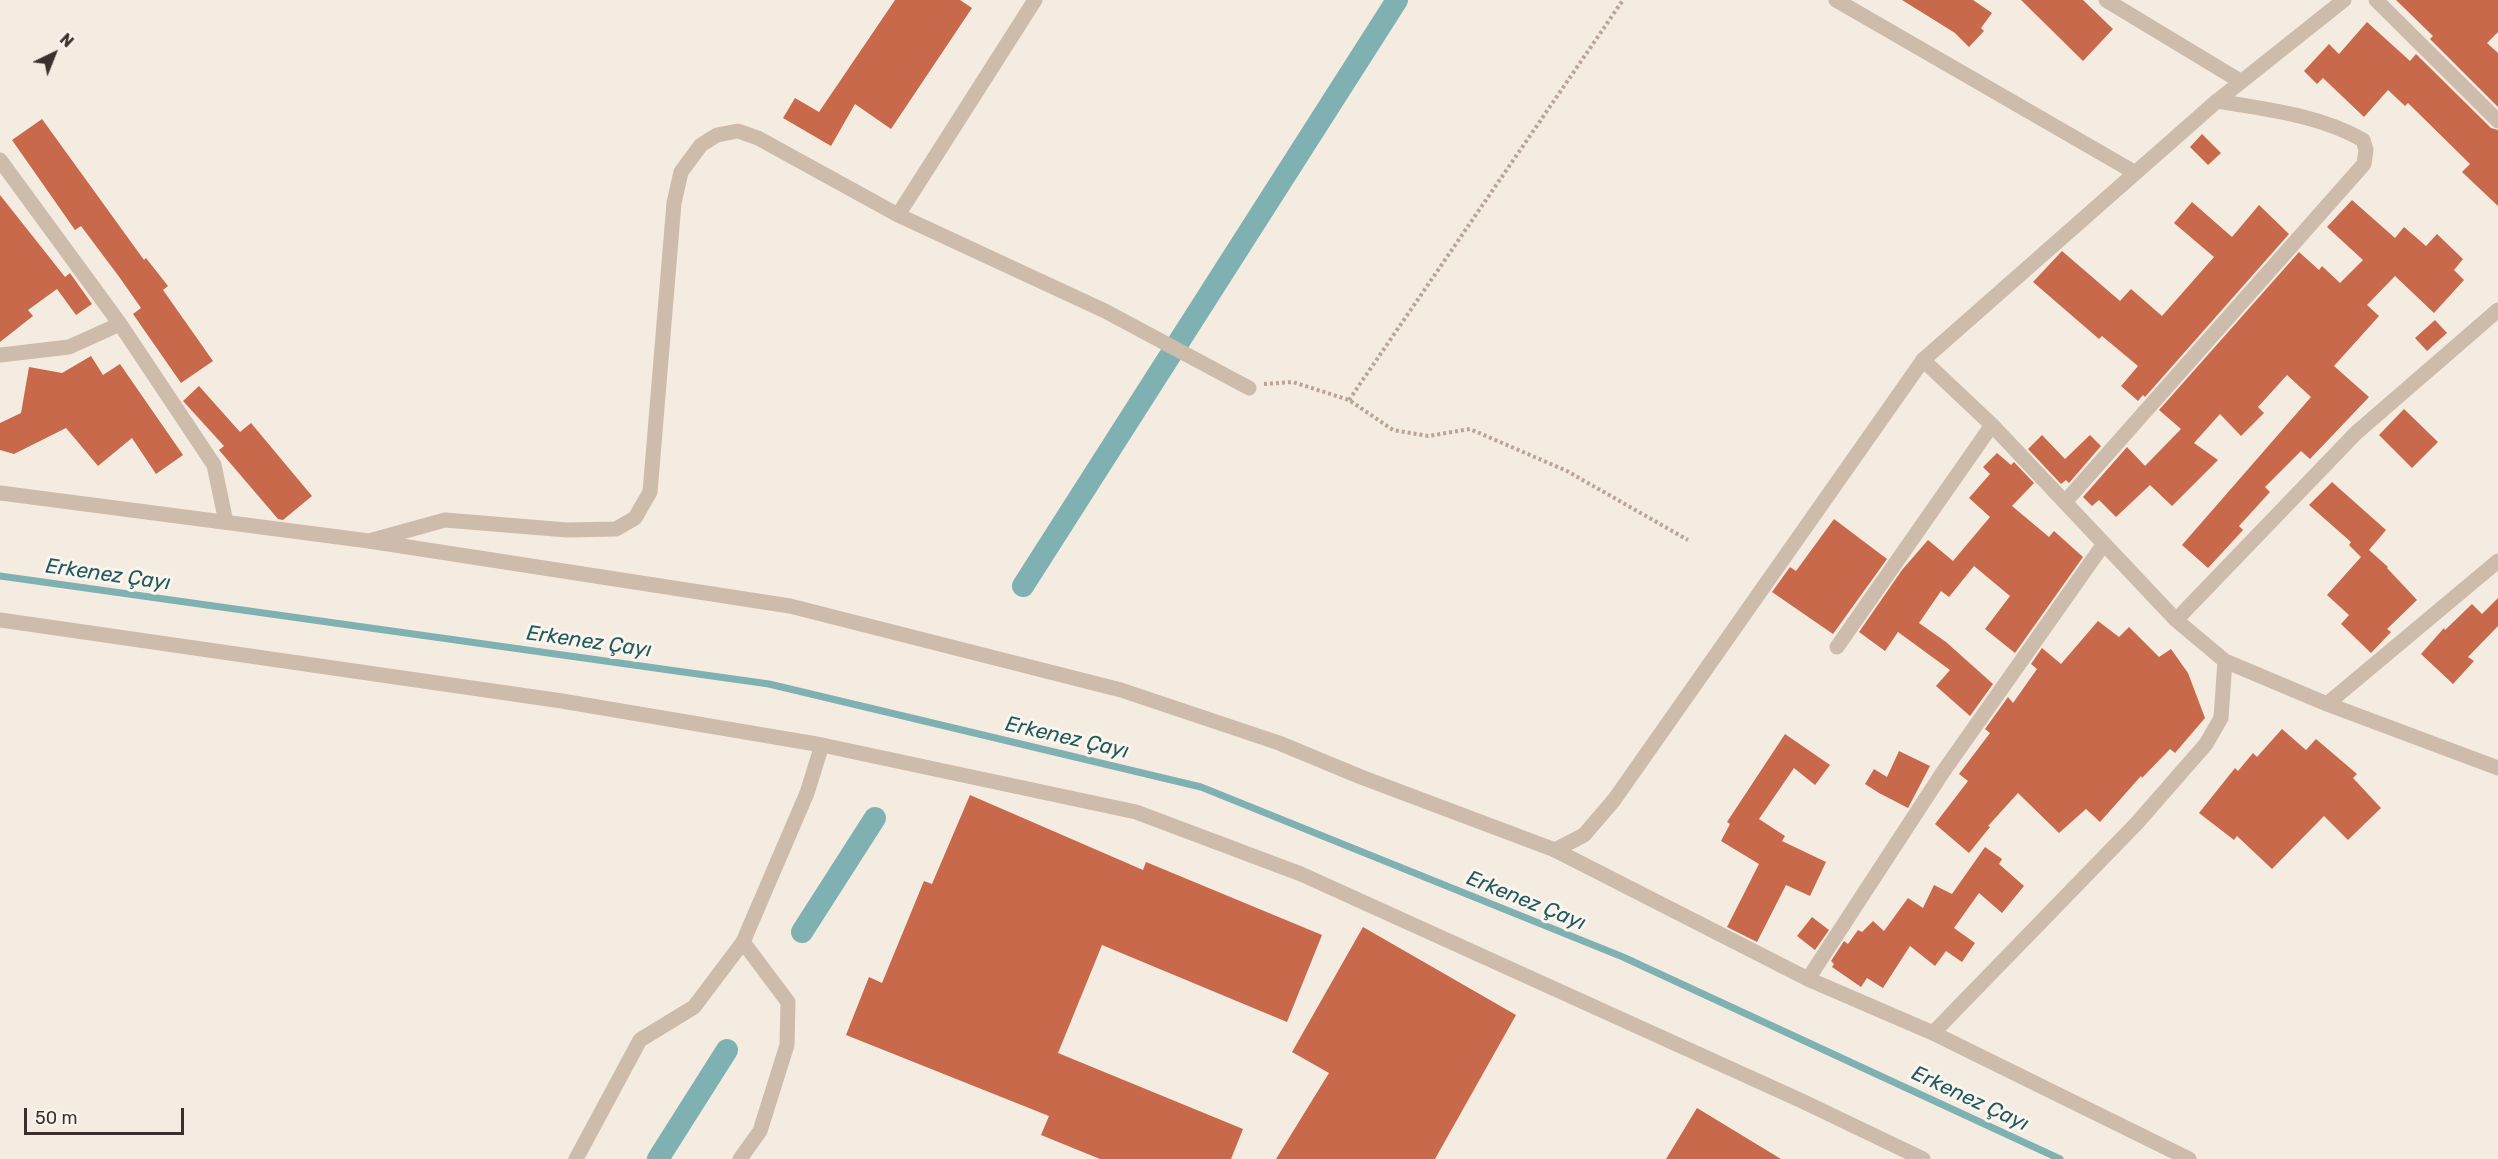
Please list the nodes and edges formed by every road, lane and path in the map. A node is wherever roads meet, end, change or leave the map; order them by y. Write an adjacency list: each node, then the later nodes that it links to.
1 (1035, 0): 12 (street)
2 (1623, 0): 18 (path)
3 (1836, 0): 11 (street)
4 (2106, 0): 7 (street)
5 (2344, 0): 7 (street)
6 (2376, 0): 9 (street)
7 (2240, 81): 8 (street)
8 (2217, 101): 11 (street); 21 (street)
9 (2498, 121)
10 (0, 160): 14 (street)
11 (2134, 172): 16 (street)
12 (898, 215): 17 (street); 24 (street)
13 (2498, 310): 28 (street)
14 (120, 324): 15 (street); 22 (street)
15 (0, 354)
16 (1923, 360): 19 (street); 34 (street)
17 (1249, 388): 18 (path)
18 (1349, 400): 23 (path)
19 (1992, 424): 21 (street); 29 (street)
20 (0, 493): 22 (street)
21 (2065, 502): 25 (street)
22 (226, 522): 24 (street)
23 (1688, 540)
24 (369, 541): 34 (street)
25 (2103, 545): 28 (street); 36 (street)
26 (2498, 561): 31 (street)
27 (0, 620): 32 (street)
28 (2176, 620): 30 (street)
29 (1837, 646)
30 (2225, 661): 31 (street); 37 (street)
31 (2327, 704): 33 (street)
32 (822, 745): 35 (street); 40 (street)
33 (2498, 768)
34 (1555, 850): 36 (street)
35 (743, 942): 38 (street); 39 (street)
36 (1808, 979): 37 (street)
37 (1933, 1033): 41 (street)
38 (576, 1159)
39 (740, 1159)
40 (1923, 1159)
41 (2189, 1159)

